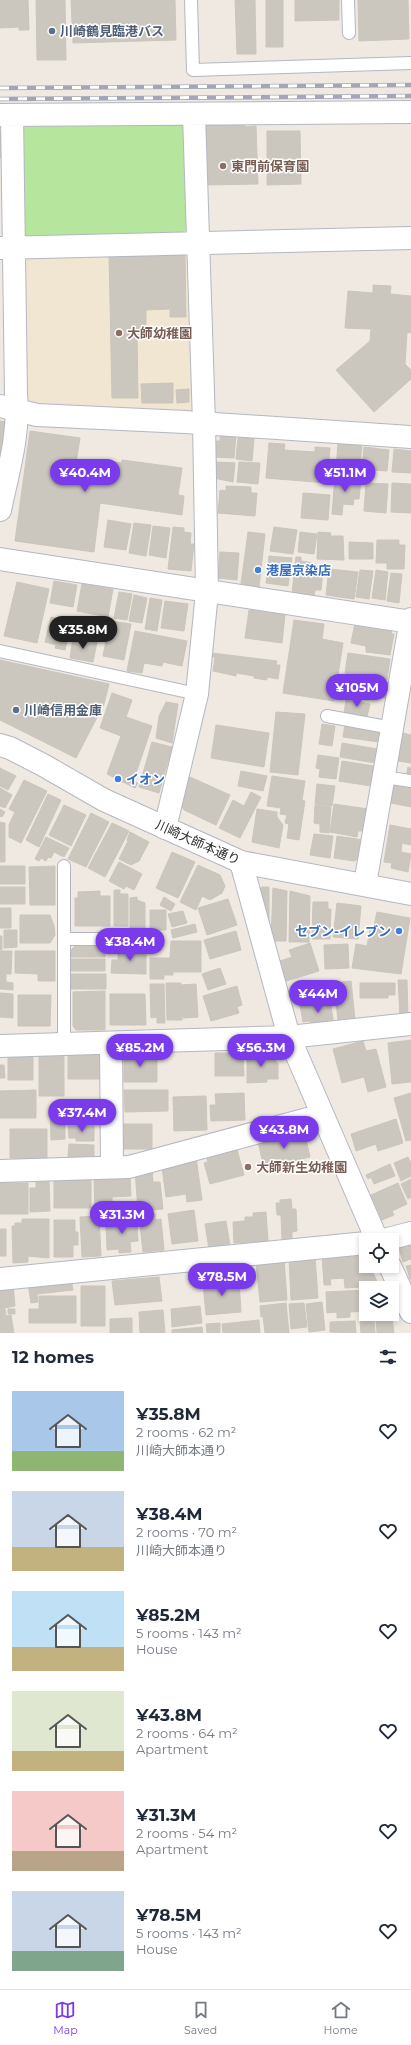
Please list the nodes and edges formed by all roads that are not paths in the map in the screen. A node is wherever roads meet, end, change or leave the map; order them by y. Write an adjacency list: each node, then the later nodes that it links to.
1 (191, 0): 4 (lane)
2 (348, 0): 3 (lane)
3 (349, 33)
4 (411, 63)
5 (411, 112): 6 (street)
6 (194, 114): 7 (street); 9 (street)
7 (6, 115): 10 (street)
8 (411, 238): 9 (street)
9 (199, 243): 10 (street); 12 (street)
10 (7, 248): 11 (street)
11 (9, 409): 12 (street); 14 (street)
12 (204, 423): 13 (street); 16 (street)
13 (411, 438)
14 (0, 510)
15 (0, 559): 16 (street)
16 (206, 592): 17 (street); 19 (street)
17 (411, 621): 21 (street)
18 (0, 651): 19 (lane)
19 (197, 694): 25 (street)
20 (327, 716): 21 (lane)
21 (392, 728): 23 (street)
22 (0, 745): 25 (street, 川崎大師本通り)
23 (384, 777): 24 (lane); 28 (street)
24 (411, 781)
25 (165, 828): 26 (street, 川崎大師本通り)
26 (241, 862): 28 (street, 川崎大師本通り); 33 (street)
27 (64, 866): 31 (lane)
28 (365, 884): 29 (street, 川崎大師本通り)
29 (411, 894)
30 (149, 939): 31 (lane)
31 (64, 940): 35 (lane)
32 (411, 1024): 33 (street)
33 (288, 1037): 34 (street); 37 (street)
34 (111, 1043): 35 (street); 38 (street)
35 (64, 1044): 36 (street)
36 (0, 1046)
37 (322, 1115): 38 (street); 40 (street)
38 (112, 1167): 39 (street)
39 (0, 1171)
40 (374, 1233)
41 (411, 1233): 42 (street)
42 (399, 1236)
43 (359, 1244): 45 (street)
44 (393, 1273): 46 (street)
45 (0, 1279)
46 (411, 1312)

